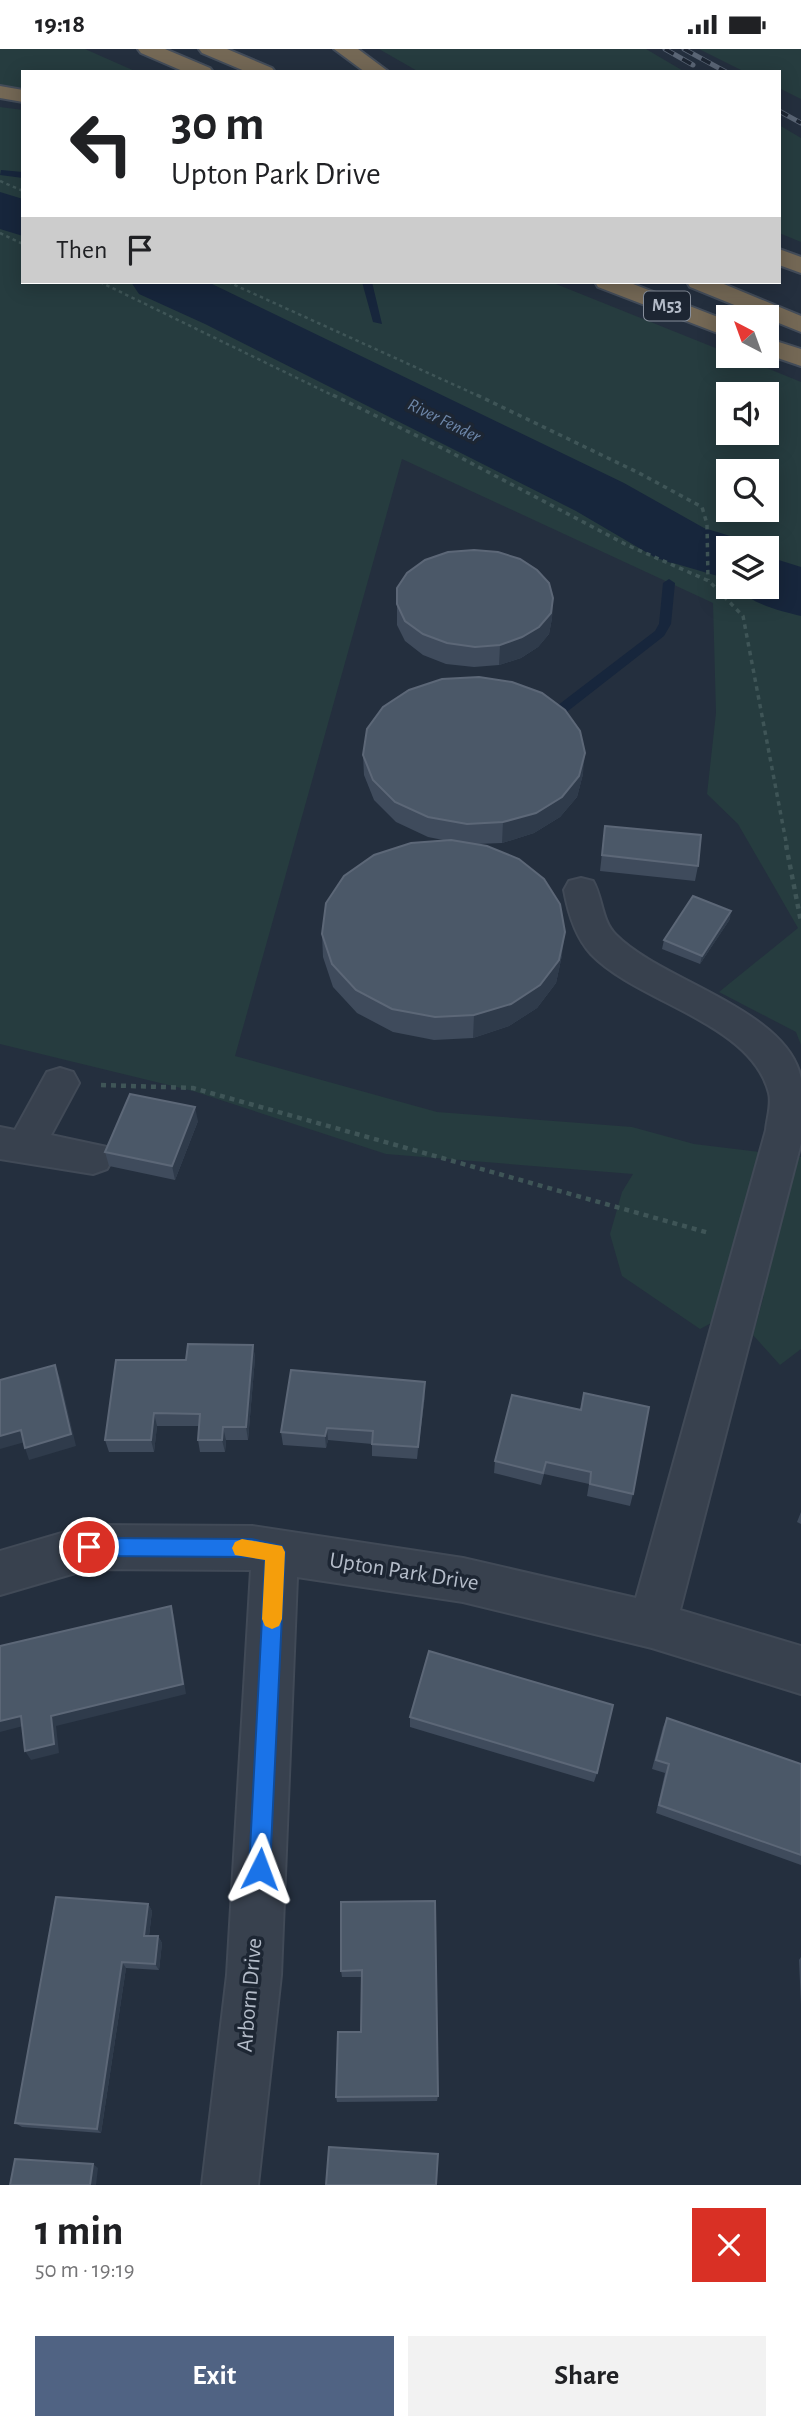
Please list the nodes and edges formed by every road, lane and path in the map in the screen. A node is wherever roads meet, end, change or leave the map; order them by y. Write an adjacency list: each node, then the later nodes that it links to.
1 (148, 49): 4 (highway)
2 (209, 49): 5 (highway)
3 (344, 49): 6 (highway)
4 (198, 70)
5 (259, 70)
6 (376, 70)
7 (0, 92): 8 (highway)
8 (21, 96)
9 (0, 181): 10 (path)
10 (21, 190)
11 (0, 233): 12 (path)
12 (21, 243)
13 (781, 257): 14 (highway)
14 (801, 266)
15 (781, 279): 20 (highway)
16 (104, 284): 25 (path)
17 (232, 284): 25 (path)
18 (612, 284): 21 (highway, M53)
19 (704, 284): 22 (highway, M53)
20 (801, 287)
21 (716, 325)
22 (801, 325)
23 (779, 350): 24 (highway)
24 (801, 358)
25 (709, 581): 27 (path)
26 (581, 890): 31 (street)
27 (801, 922)
28 (60, 1083): 29 (street); 31 (path)
29 (12, 1145): 30 (street)
30 (93, 1158)
31 (754, 1245): 34 (street)
32 (275, 1552): 33 (street, Upton Park Drive); 34 (street, Upton Park Drive); 36 (street, Arborn Drive)
33 (0, 1573)
34 (652, 1625): 35 (street, Upton Park Drive)
35 (801, 1670)
36 (230, 2185)

